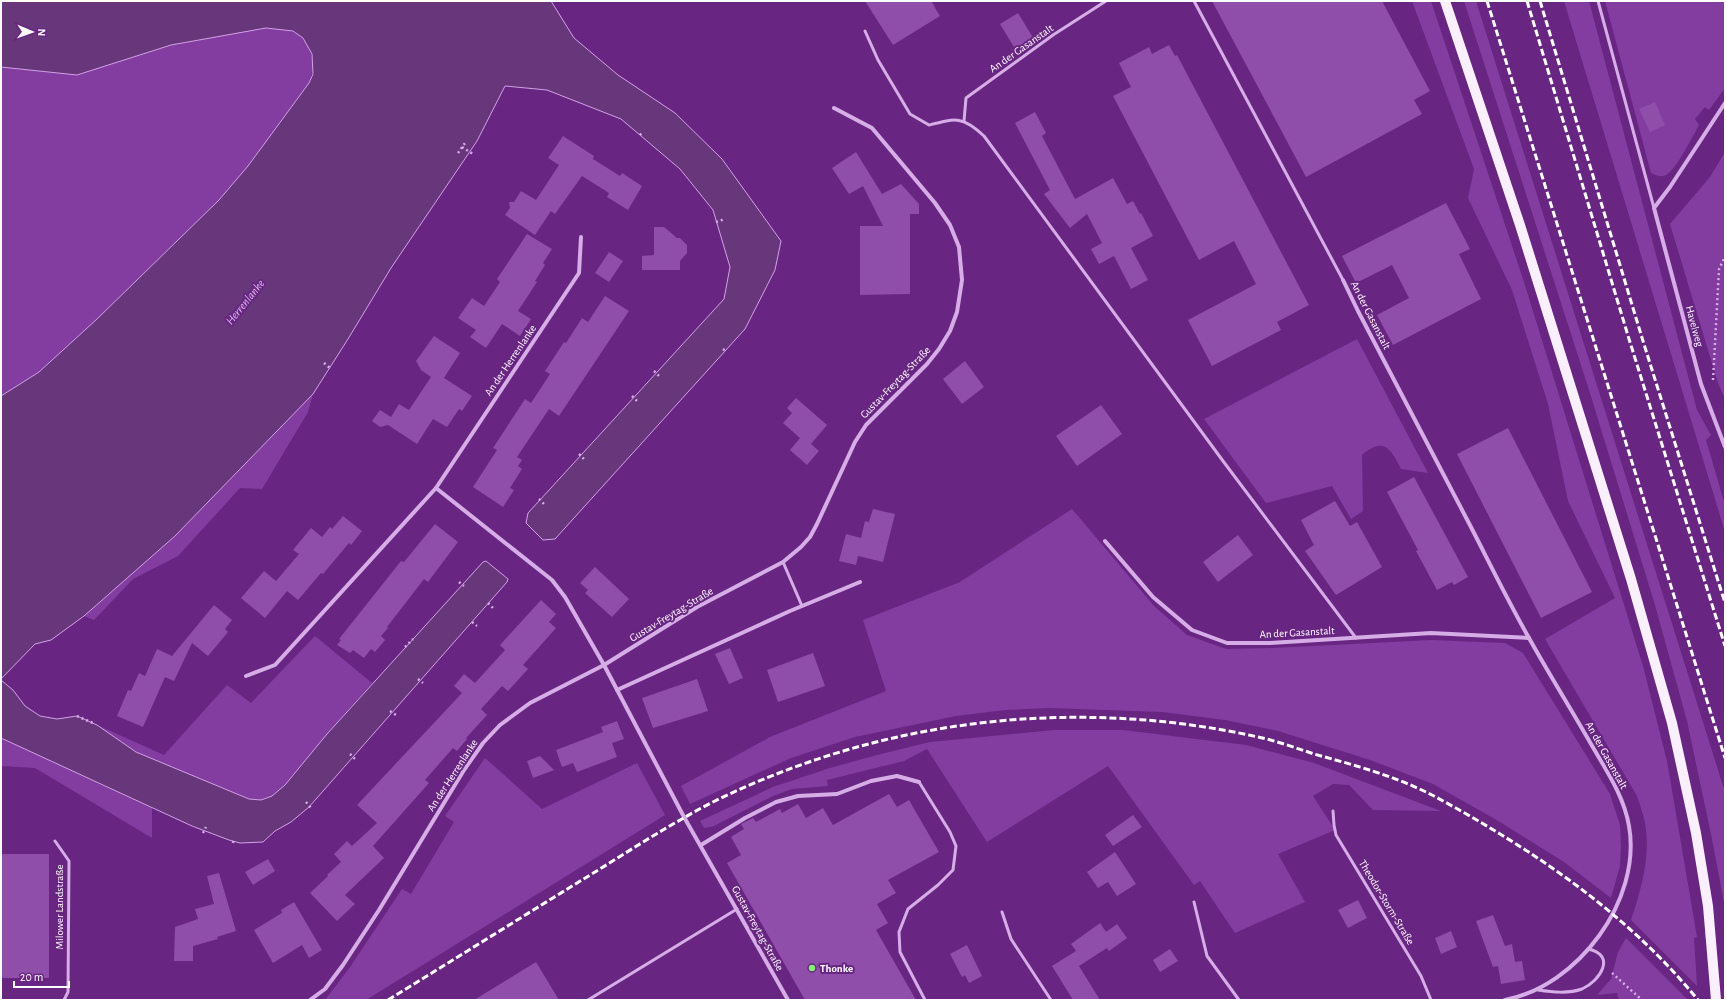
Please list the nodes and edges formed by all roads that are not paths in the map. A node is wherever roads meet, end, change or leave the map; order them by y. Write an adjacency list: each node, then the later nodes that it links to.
1 (1106, 1): 8 (lane, An der Gasanstalt)
2 (1194, 1): 11 (lane, An der Gasanstalt)
3 (1445, 1): 32 (main road)
4 (1598, 1): 9 (lane, Havelweg)
5 (865, 31): 8 (lane)
6 (1725, 103): 9 (street)
7 (834, 108): 15 (street, Gustav-Freytag-Straße)
8 (964, 121): 18 (lane)
9 (1654, 208): 12 (street, Havelweg)
10 (581, 237): 13 (street, An der Herrenlanke)
11 (1343, 280): 19 (street, An der Gasanstalt)
12 (1725, 447)
13 (436, 488): 20 (street); 21 (street, An der Herrenlanke)
14 (1105, 541): 18 (street, An der Gasanstalt)
15 (783, 562): 17 (lane); 20 (street, Gustav-Freytag-Straße)
16 (860, 582): 17 (street)
17 (802, 606): 22 (street)
18 (1356, 638): 19 (street, An der Gasanstalt)
19 (1529, 638): 30 (street, An der Gasanstalt)
20 (604, 665): 22 (street, Gustav-Freytag-Straße); 34 (street, An der Herrenlanke)
21 (246, 676)
22 (617, 690): 26 (street, Gustav-Freytag-Straße)
23 (919, 782): 26 (street); 37 (lane)
24 (1333, 811): 40 (lane, Theodor-Storm-Straße)
25 (55, 841): 33 (lane, Milower Landstraße)
26 (701, 845): 28 (street, Gustav-Freytag-Straße)
27 (1194, 902): 39 (lane)
28 (737, 909): 35 (lane); 36 (street, Gustav-Freytag-Straße)
29 (1002, 912): 38 (lane)
30 (1588, 949): 31 (street); 31 (lane)
31 (1538, 990): 41 (street)
32 (1716, 997)
33 (64, 1000)
34 (310, 1000)
35 (588, 1000)
36 (786, 1000)
37 (926, 1000)
38 (1051, 1000)
39 (1239, 1000)
40 (1430, 1000)
41 (1506, 1000)

